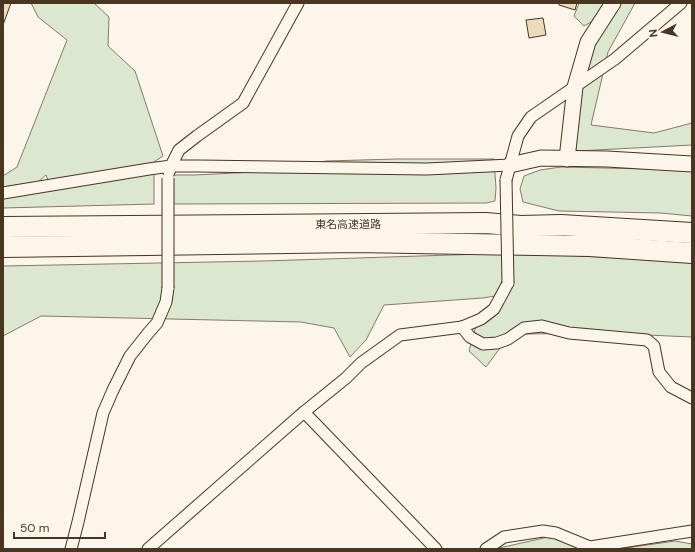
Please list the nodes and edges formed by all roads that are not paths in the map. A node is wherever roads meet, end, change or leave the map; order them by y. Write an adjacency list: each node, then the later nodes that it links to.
1 (298, 3): 7 (street)
2 (613, 3): 4 (street)
3 (681, 3): 4 (street)
4 (575, 87): 5 (street); 8 (street)
5 (567, 159): 6 (street); 8 (street)
6 (692, 164)
7 (171, 166): 8 (street); 9 (street); 18 (street, bridge)
8 (508, 172): 14 (street, bridge)
9 (3, 193)
10 (3, 227): 11 (highway, 東名高速道路)
11 (692, 233)
12 (3, 247): 13 (highway, 東名高速道路)
13 (692, 253)
14 (462, 327): 15 (street); 16 (street)
15 (692, 398)
16 (304, 412): 19 (street); 20 (street)
17 (692, 531): 21 (street)
18 (71, 549)
19 (148, 549)
20 (436, 549)
21 (486, 549)

